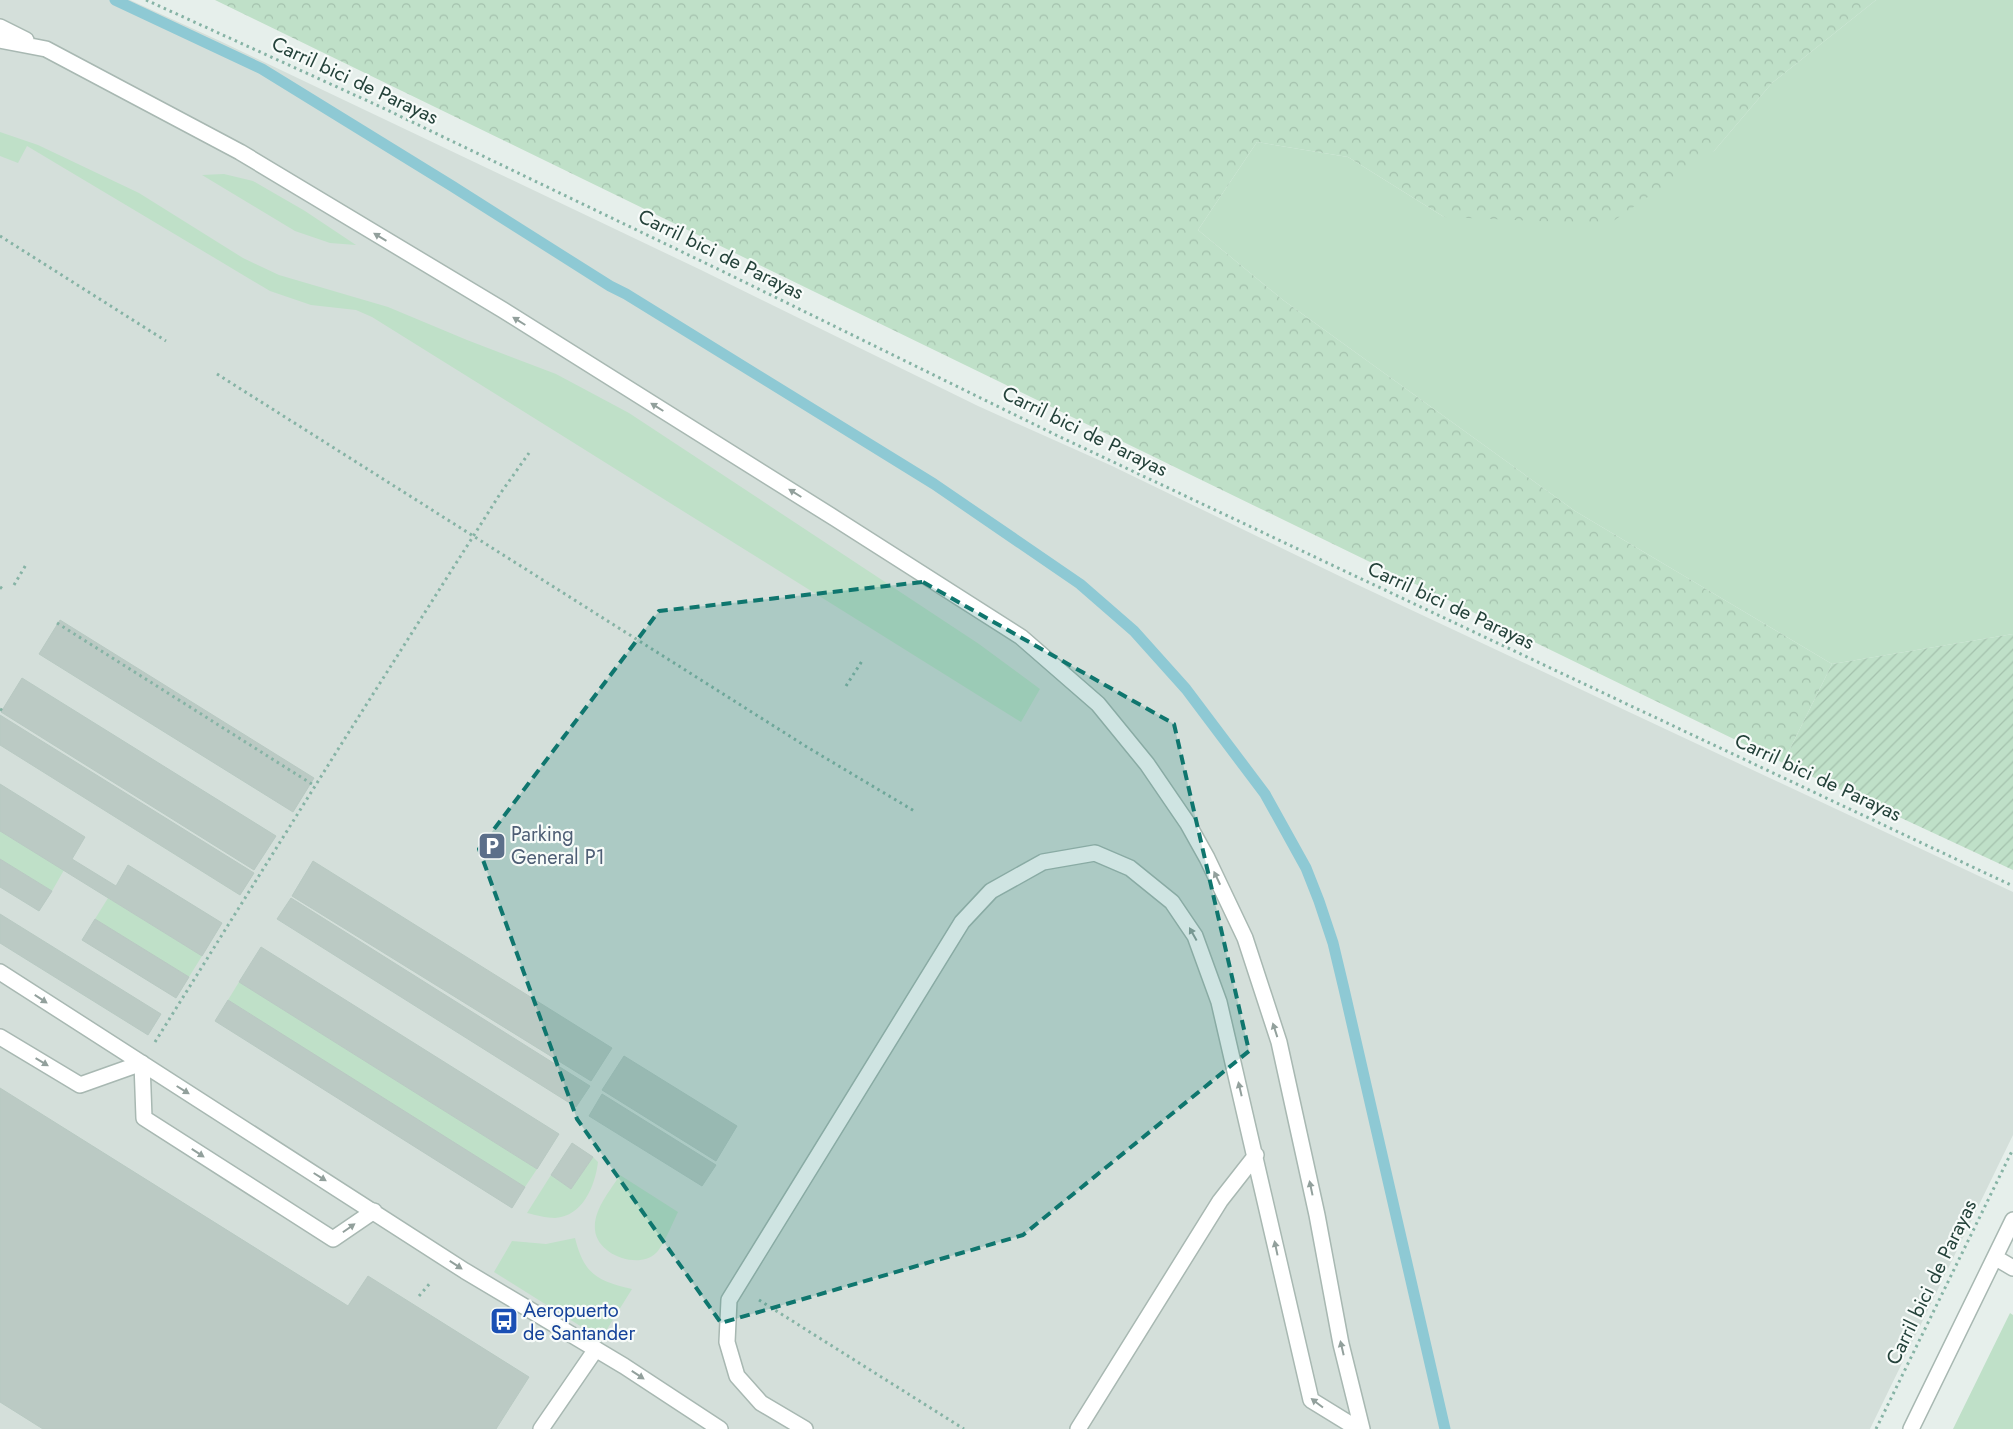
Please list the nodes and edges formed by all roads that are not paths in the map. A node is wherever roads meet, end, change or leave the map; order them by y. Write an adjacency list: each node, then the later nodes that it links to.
1 (0, 27): 3 (street)
2 (0, 40): 3 (street)
3 (46, 49): 18 (street, one-way to 3)
4 (0, 972): 6 (street, one-way to 6)
5 (0, 1037): 6 (street, one-way to 6)
6 (142, 1063): 8 (street, one-way to 8); 8 (street, one-way to 8)
7 (1256, 1155): 15 (street, one-way to 15); 16 (street); 17 (street, one-way to 7)
8 (374, 1211): 12 (street, one-way to 12)
9 (2013, 1220): 10 (street)
10 (1996, 1258): 11 (street); 19 (street)
11 (2013, 1268)
12 (596, 1349): 13 (street); 14 (street, one-way to 14)
13 (541, 1429)
14 (720, 1429)
15 (805, 1429)
16 (1078, 1429)
17 (1358, 1429)
18 (1362, 1429)
19 (1911, 1429)

